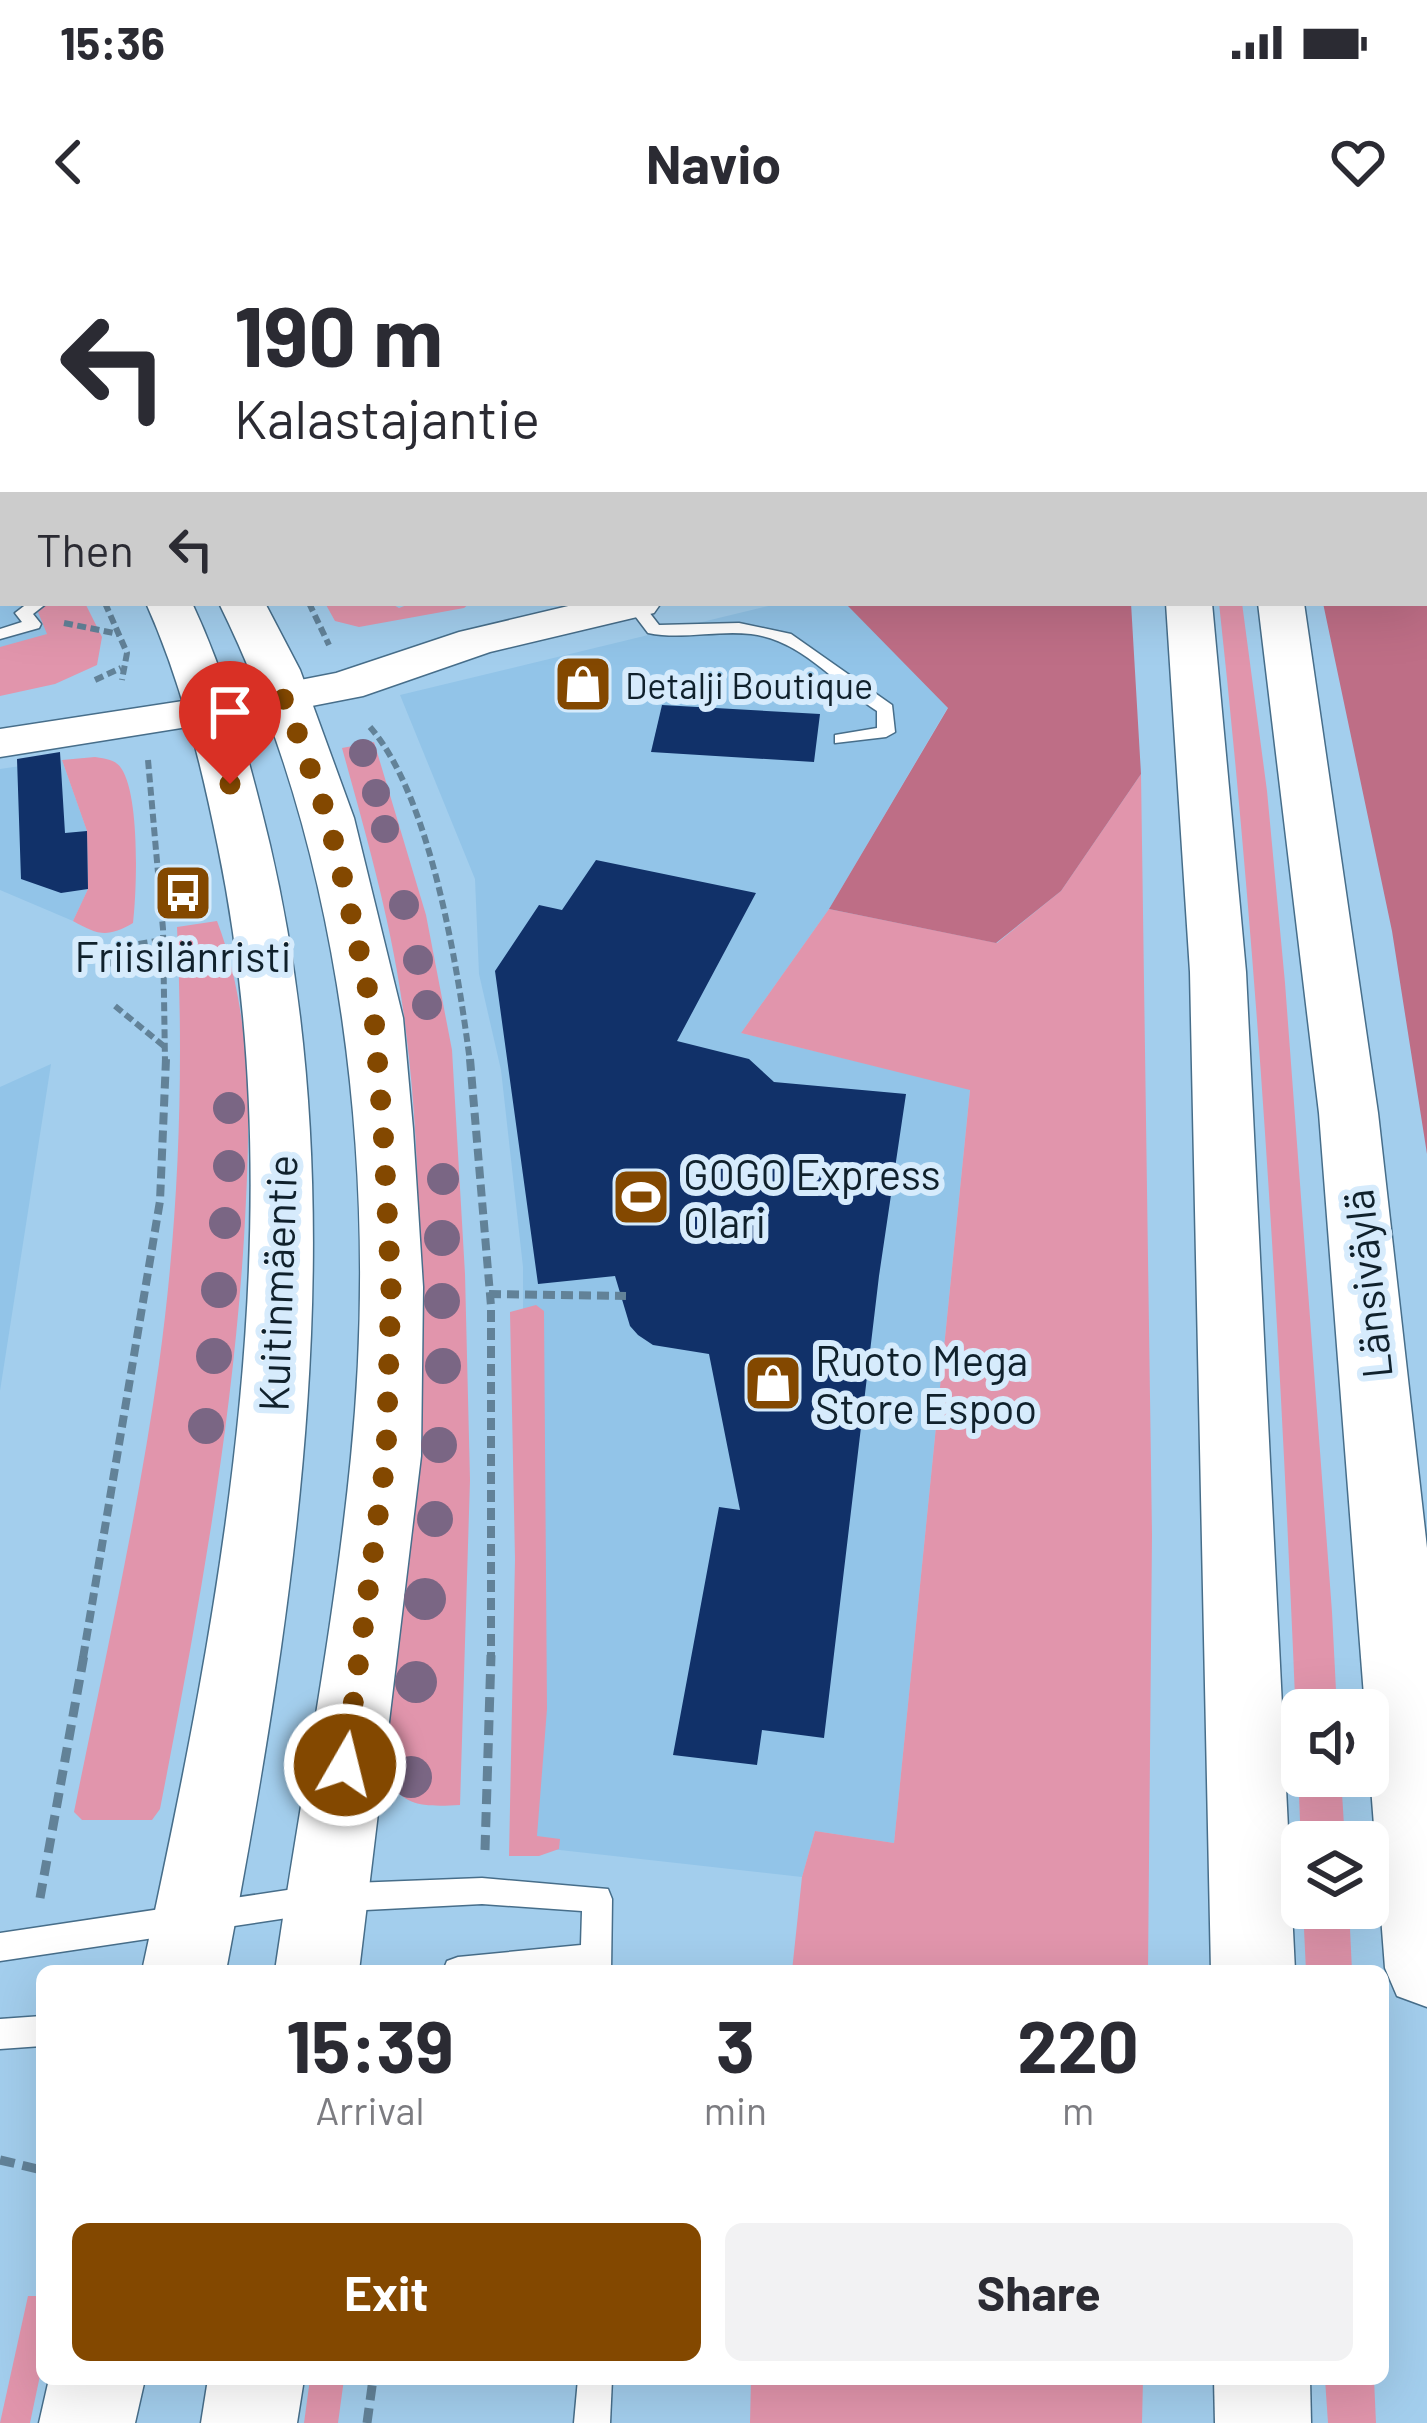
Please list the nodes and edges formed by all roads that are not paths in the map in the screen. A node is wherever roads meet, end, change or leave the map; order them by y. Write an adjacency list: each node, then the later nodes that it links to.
1 (34, 606): 8 (lane)
2 (170, 606): 10 (main road, Kuitinmäentie)
3 (243, 606): 9 (main road)
4 (628, 606): 9 (main road)
5 (637, 606): 12 (lane)
6 (1190, 606): 18 (main road)
7 (1281, 606): 19 (main road, Länsiväylä)
8 (0, 634)
9 (281, 684): 10 (main road); 14 (main road)
10 (204, 696): 11 (street); 13 (street); 15 (main road, Kuitinmäentie)
11 (0, 716)
12 (841, 739)
13 (0, 743)
14 (322, 1934): 15 (lane); 17 (lane)
15 (188, 1945): 16 (lane)
16 (0, 1947)
17 (595, 1965)
18 (1253, 1965)
19 (1427, 1968)
20 (36, 2031): 21 (lane)
21 (0, 2034)
22 (96, 2385): 26 (main road)
23 (255, 2385): 27 (main road)
24 (595, 2385): 28 (lane)
25 (1262, 2385): 29 (main road)
26 (87, 2423)
27 (249, 2423)
28 (592, 2423)
29 (1263, 2423)

